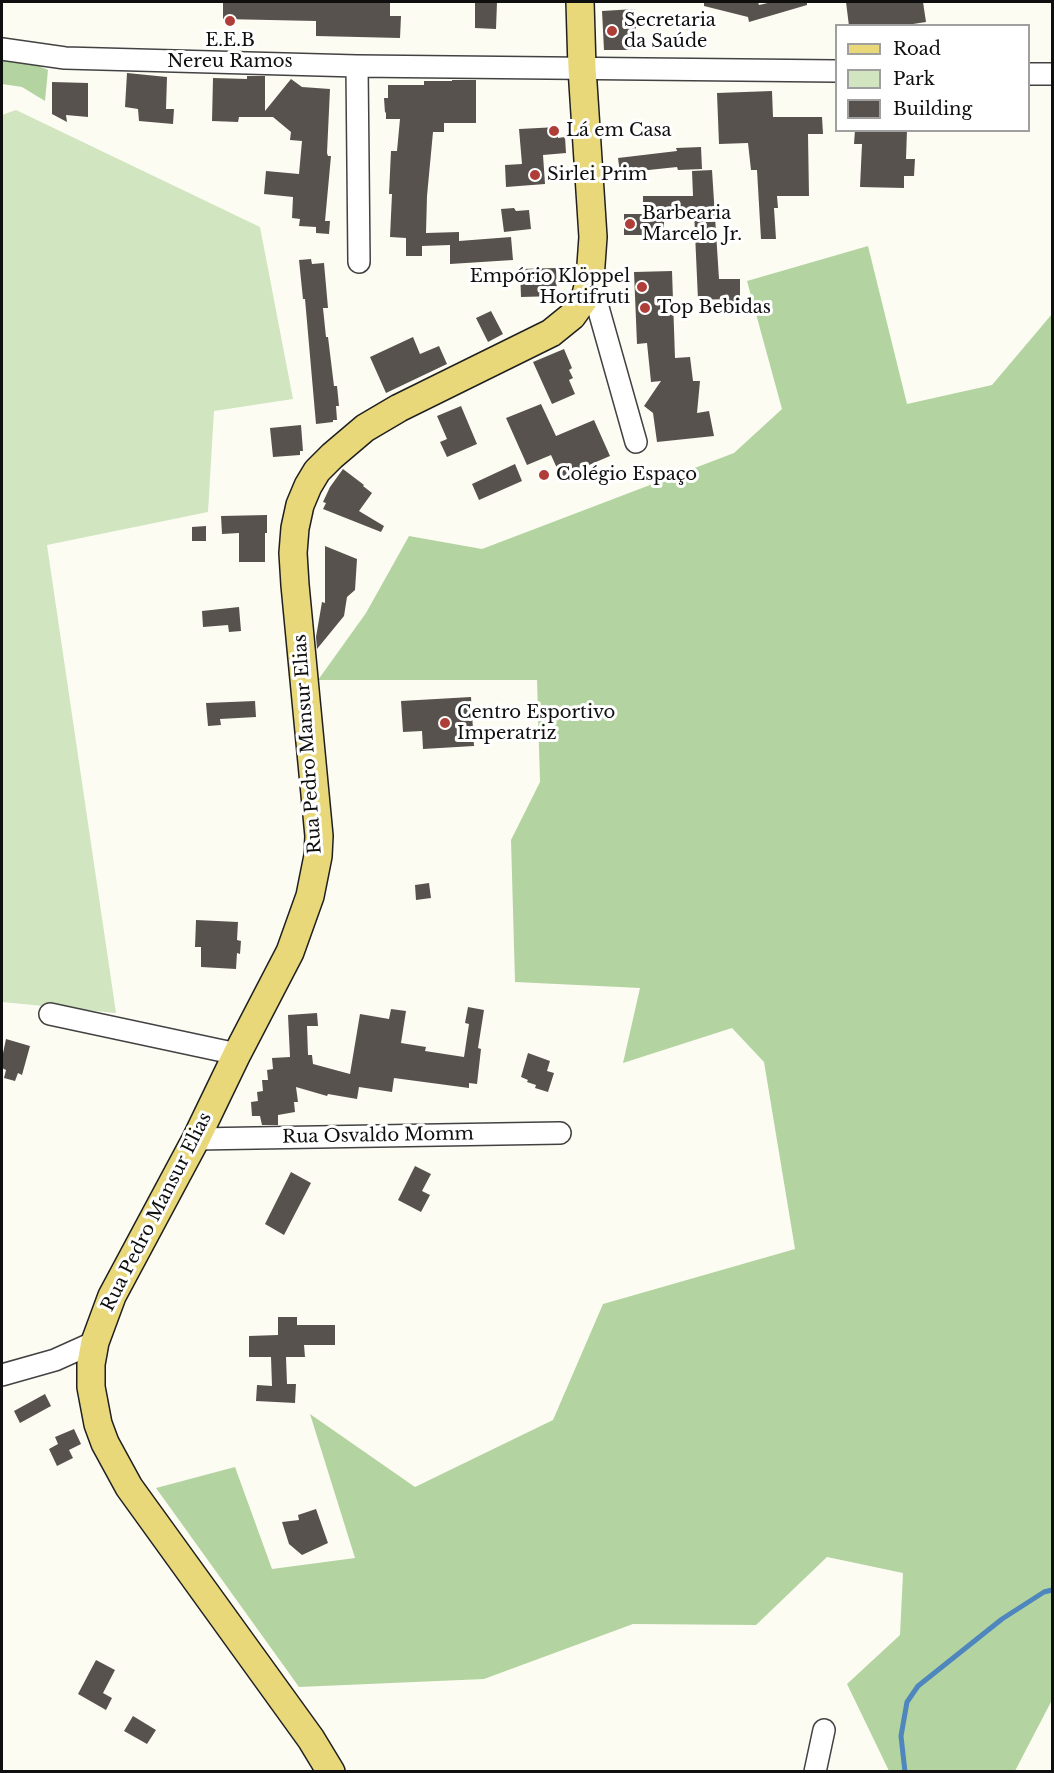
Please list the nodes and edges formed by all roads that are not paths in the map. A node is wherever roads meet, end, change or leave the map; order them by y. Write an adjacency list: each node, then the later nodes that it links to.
1 (580, 2): 4 (main road, Rua Pedro Mansur Elias)
2 (2, 49): 3 (street)
3 (357, 66): 4 (street); 8 (street)
4 (582, 68): 5 (street); 9 (main road, Rua Pedro Mansur Elias)
5 (835, 71)
6 (1030, 74): 7 (street)
7 (1053, 74)
8 (359, 262)
9 (590, 279): 10 (street); 12 (main road, Rua Pedro Mansur Elias)
10 (636, 442)
11 (50, 1014): 12 (street)
12 (237, 1054): 14 (main road, Rua Pedro Mansur Elias)
13 (560, 1133): 14 (street, Rua Osvaldo Momm)
14 (196, 1140): 15 (main road, Rua Pedro Mansur Elias)
15 (95, 1342): 16 (street); 18 (main road, Rua Pedro Mansur Elias)
16 (2, 1375)
17 (824, 1730): 19 (street)
18 (332, 1772)
19 (815, 1772)

